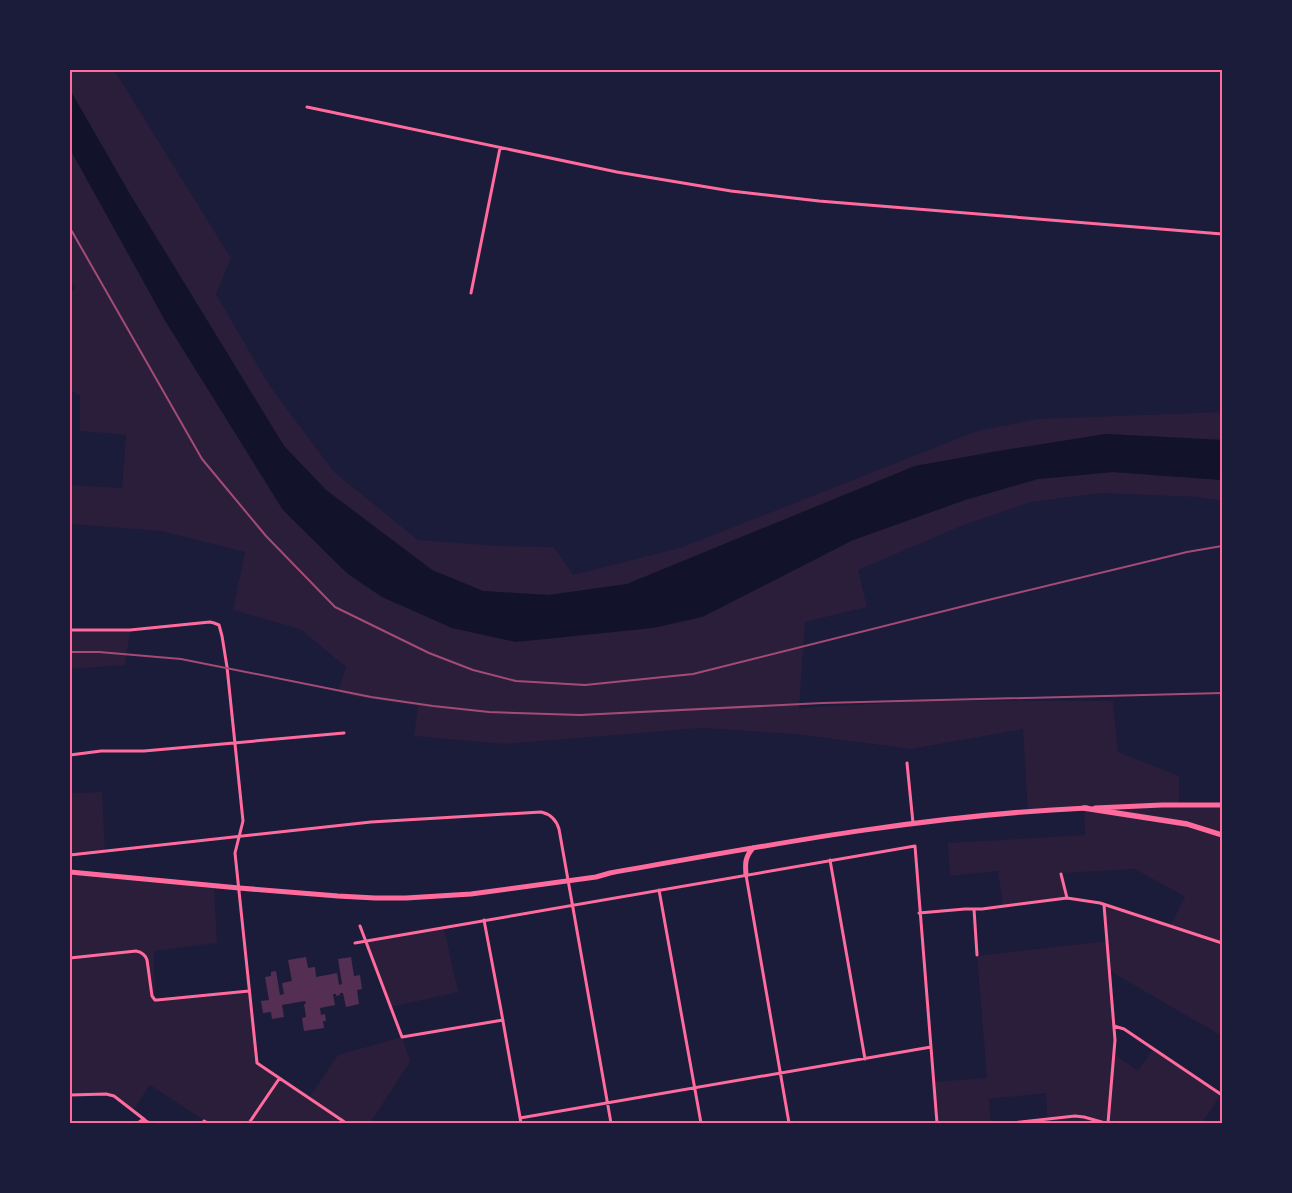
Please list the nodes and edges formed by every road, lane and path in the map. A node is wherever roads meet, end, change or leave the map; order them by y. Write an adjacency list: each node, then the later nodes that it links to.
1 (307, 107): 2 (street)
2 (500, 148): 3 (street); 4 (street)
3 (1222, 234)
4 (471, 294)
5 (70, 630): 7 (street)
6 (344, 733): 7 (street)
7 (234, 743): 8 (street); 14 (street)
8 (70, 755)
9 (907, 763): 12 (street)
10 (1222, 805): 11 (main road)
11 (1084, 808): 12 (main road); 13 (highway)
12 (912, 823): 15 (main road)
13 (1222, 835)
14 (239, 836): 16 (street); 21 (street); 22 (street)
15 (754, 848): 20 (main road); 21 (main road)
16 (70, 855)
17 (830, 860): 20 (street); 28 (street); 40 (street)
18 (70, 872): 22 (main road)
19 (1062, 874): 24 (street)
20 (746, 875): 23 (street); 41 (street)
21 (568, 881): 22 (main road); 25 (street)
22 (239, 888): 36 (street)
23 (659, 890): 25 (street); 43 (street)
24 (1067, 898): 26 (street); 27 (street)
25 (573, 905): 29 (street); 46 (street)
26 (1104, 905): 33 (street); 38 (street)
27 (974, 909): 28 (street); 34 (street)
28 (919, 913): 39 (street)
29 (484, 920): 31 (street); 37 (street)
30 (360, 926): 31 (street)
31 (365, 941): 32 (street); 37 (street)
32 (355, 943)
33 (1222, 943)
34 (977, 955)
35 (70, 958): 36 (street)
36 (249, 991): 42 (street)
37 (503, 1020): 47 (street)
38 (1114, 1026): 45 (street); 59 (street)
39 (931, 1047): 40 (street); 57 (street)
40 (865, 1059): 41 (street)
41 (780, 1073): 43 (street); 56 (street)
42 (279, 1079): 51 (street); 52 (street)
43 (695, 1088): 46 (street); 55 (street)
44 (70, 1095): 48 (street)
45 (1222, 1095)
46 (608, 1103): 47 (street); 54 (street)
47 (520, 1118): 53 (street)
48 (143, 1120): 49 (street); 50 (street)
49 (138, 1123)
50 (150, 1123)
51 (249, 1123)
52 (346, 1123)
53 (521, 1123)
54 (611, 1123)
55 (701, 1123)
56 (789, 1123)
57 (937, 1123)
58 (1012, 1123): 59 (street)
59 (1106, 1123)

